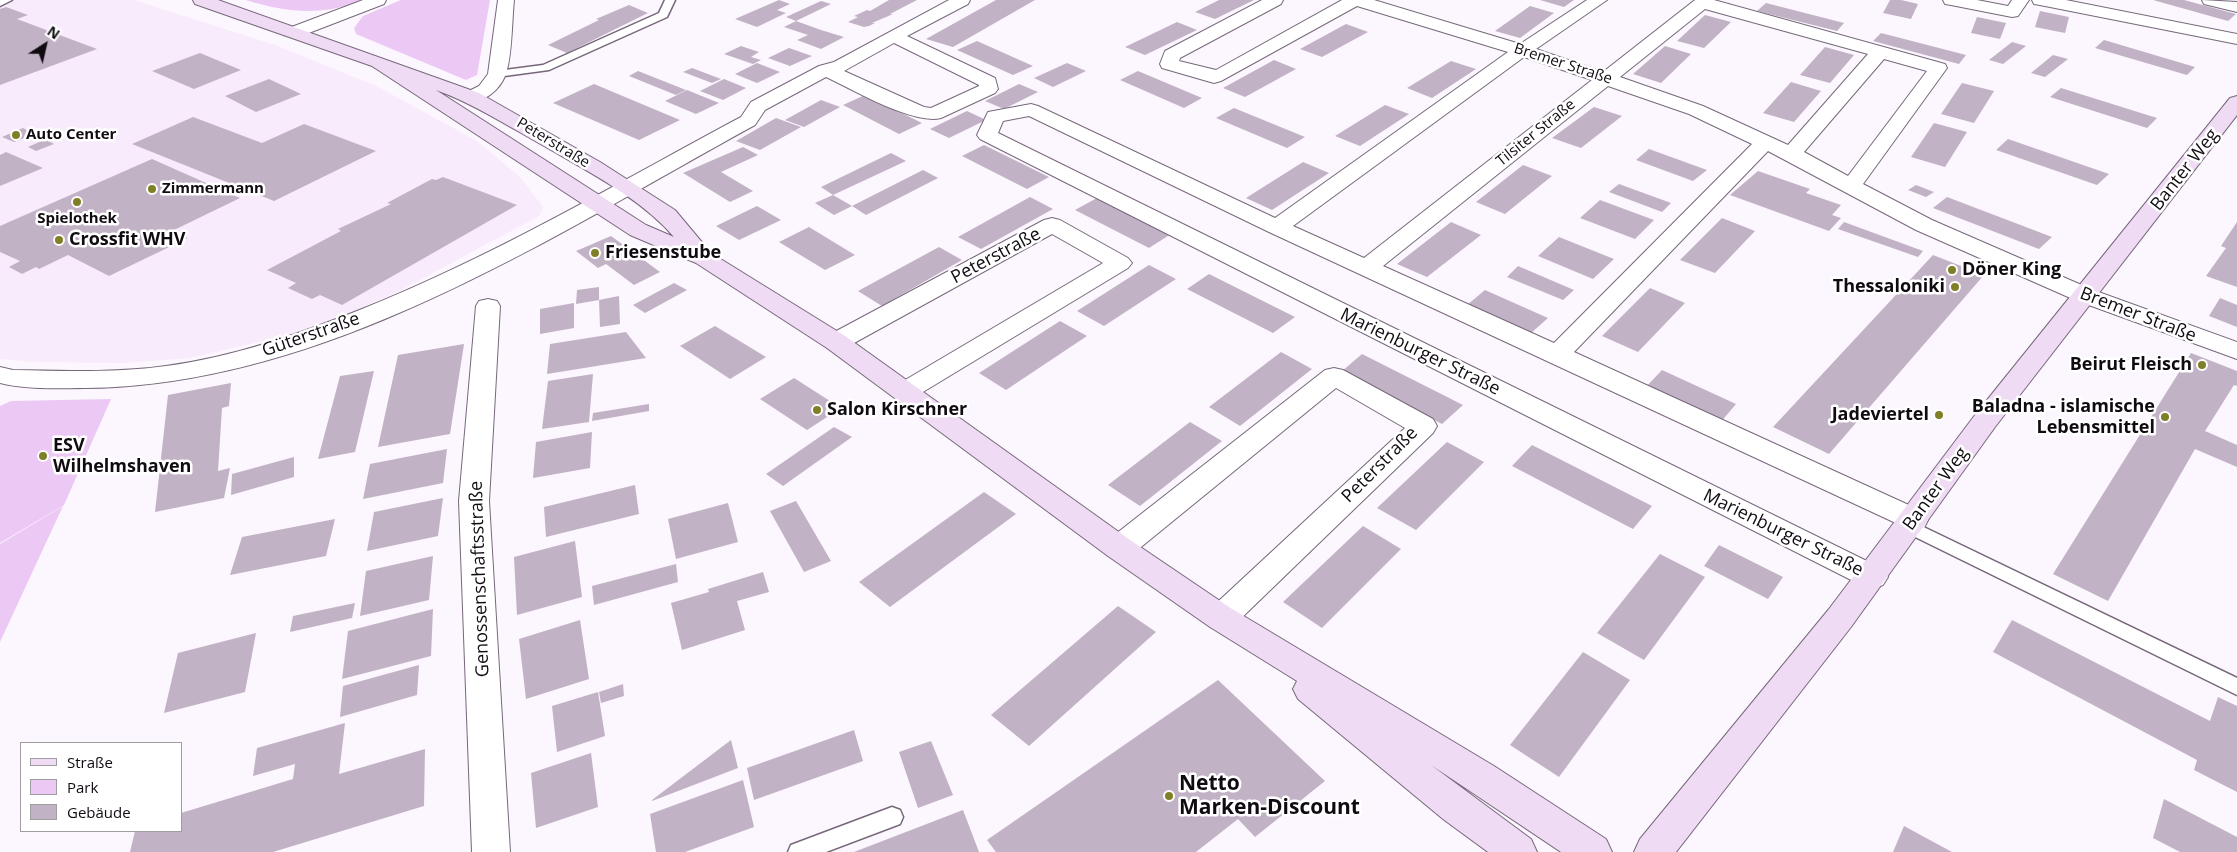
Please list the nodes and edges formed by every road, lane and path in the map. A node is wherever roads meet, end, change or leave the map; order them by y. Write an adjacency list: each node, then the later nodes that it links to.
1 (7, 0): 15 (lane)
2 (201, 0): 17 (main road, Peterstraße)
3 (378, 0): 17 (street)
4 (506, 0): 24 (street)
5 (670, 0): 24 (lane)
6 (962, 0): 18 (street)
7 (1275, 0): 8 (street, Bremer Straße)
8 (1355, 0): 20 (street, Bremer Straße)
9 (1599, 0): 20 (street)
10 (1951, 0): 11 (street)
11 (2021, 0)
12 (2040, 0): 19 (street)
13 (2210, 0): 16 (street)
14 (1705, 1): 21 (street); 25 (street, Tilsiter Straße)
15 (0, 3)
16 (2237, 7)
17 (295, 32): 22 (main road, Peterstraße)
18 (893, 36): 23 (street); 27 (street)
19 (2237, 39)
20 (1522, 50): 25 (street, Bremer Straße); 35 (street)
21 (1880, 52): 31 (street); 32 (street)
22 (380, 64): 26 (main road, Peterstraße); 34 (main road, Peterstraße)
23 (826, 70): 27 (street); 33 (street)
24 (497, 74): 26 (street)
25 (1605, 78): 30 (street, Bremer Straße); 37 (street, Tilsiter Straße)
26 (472, 96): 33 (main road, Peterstraße)
27 (964, 100): 29 (street)
28 (2237, 102): 38 (main road, Banter Weg)
29 (995, 116): 35 (street); 47 (street, Marienburger Straße)
30 (1766, 141): 31 (street, Bremer Straße); 42 (street)
31 (1791, 154): 32 (street, Bremer Straße)
32 (1851, 186): 38 (street, Bremer Straße)
33 (625, 187): 34 (street, Güterstraße); 36 (main road, Peterstraße)
34 (598, 202): 36 (main road, Peterstraße); 43 (street, Güterstraße)
35 (1277, 227): 37 (street)
36 (704, 258): 40 (main road, Peterstraße)
37 (1366, 268): 42 (street)
38 (2084, 295): 41 (street, Bremer Straße); 45 (main road, Banter Weg)
39 (488, 306): 51 (street, Genossenschaftsstraße)
40 (836, 342): 44 (main road, Peterstraße); 44 (street, Peterstraße)
41 (2237, 351)
42 (1556, 354): 45 (street)
43 (0, 375)
44 (904, 392): 46 (main road, Peterstraße)
45 (1911, 523): 47 (main road, Banter Weg); 49 (lane)
46 (1119, 548): 48 (main road, Peterstraße); 48 (street, Peterstraße)
47 (1872, 577): 55 (main road, Banter Weg)
48 (1221, 618): 53 (main road, Peterstraße); 54 (main road, Peterstraße)
49 (2237, 687)
50 (892, 817): 52 (lane)
51 (491, 852)
52 (799, 852)
53 (1518, 852)
54 (1593, 852)
55 (1653, 852)

